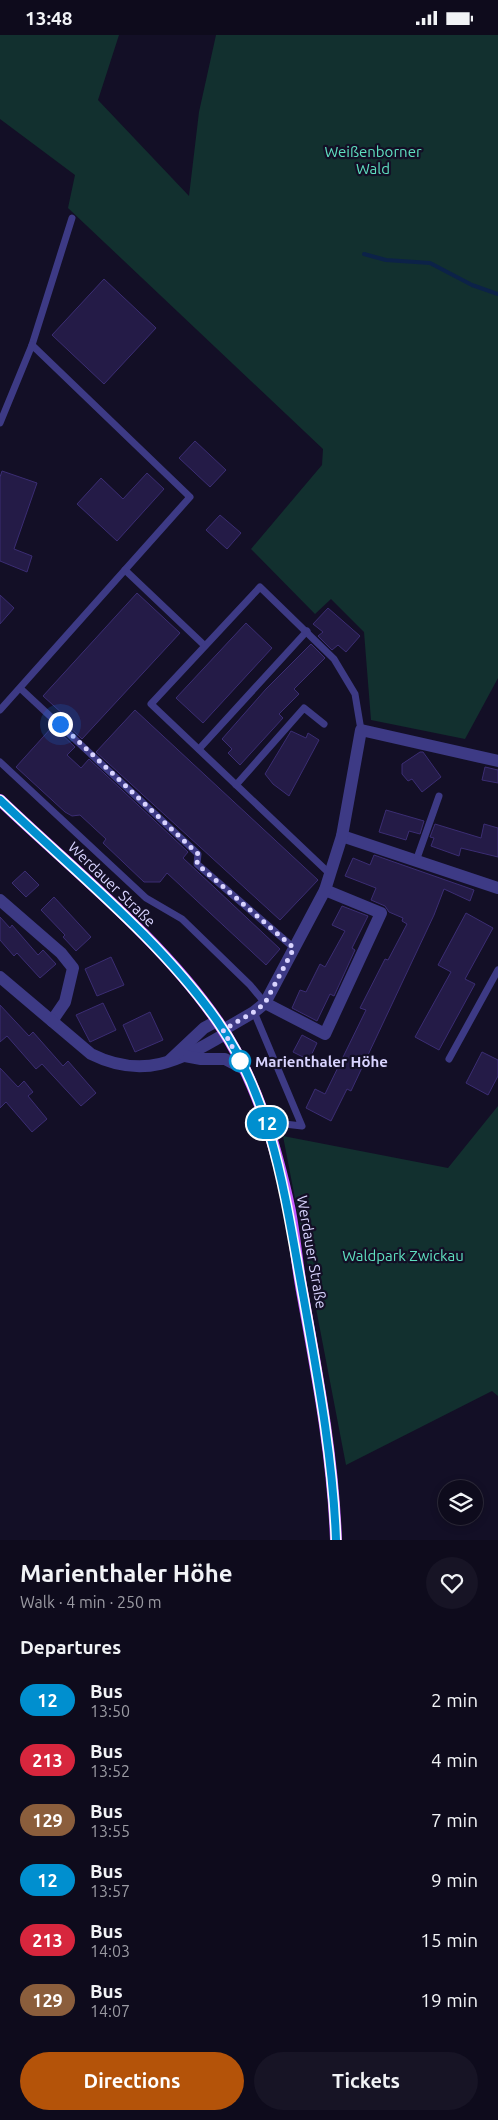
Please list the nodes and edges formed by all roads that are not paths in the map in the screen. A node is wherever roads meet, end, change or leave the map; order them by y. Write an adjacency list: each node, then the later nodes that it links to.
1 (72, 219): 2 (lane)
2 (32, 345): 3 (lane); 4 (lane)
3 (0, 423)
4 (125, 571): 6 (lane); 7 (lane)
5 (307, 631): 6 (lane); 10 (lane); 11 (lane)
6 (204, 645): 11 (lane)
7 (21, 689): 8 (lane); 23 (lane)
8 (0, 710)
9 (324, 724): 14 (lane)
10 (361, 730): 12 (street); 17 (street)
11 (199, 749): 14 (lane)
12 (498, 761)
13 (0, 762): 26 (lane)
14 (236, 785): 19 (lane)
15 (439, 796): 18 (lane)
16 (0, 800): 29 (main road, Werdauer Straße)
17 (342, 836): 18 (street); 19 (street)
18 (416, 861): 20 (street)
19 (330, 874): 21 (street)
20 (498, 888)
21 (325, 890): 23 (street); 26 (street)
22 (0, 900): 28 (street)
23 (294, 948): 26 (street)
24 (498, 969): 31 (lane)
25 (0, 977): 28 (street)
26 (265, 1003): 27 (street)
27 (254, 1012): 29 (street); 34 (lane)
28 (52, 1021): 32 (street)
29 (222, 1028): 30 (street); 32 (street); 33 (main road, Werdauer Straße)
30 (185, 1055): 32 (street); 33 (street)
31 (449, 1059)
32 (170, 1060)
33 (244, 1069): 34 (main road, Werdauer Straße)
34 (267, 1122): 35 (main road, Werdauer Straße)
35 (336, 1540)

